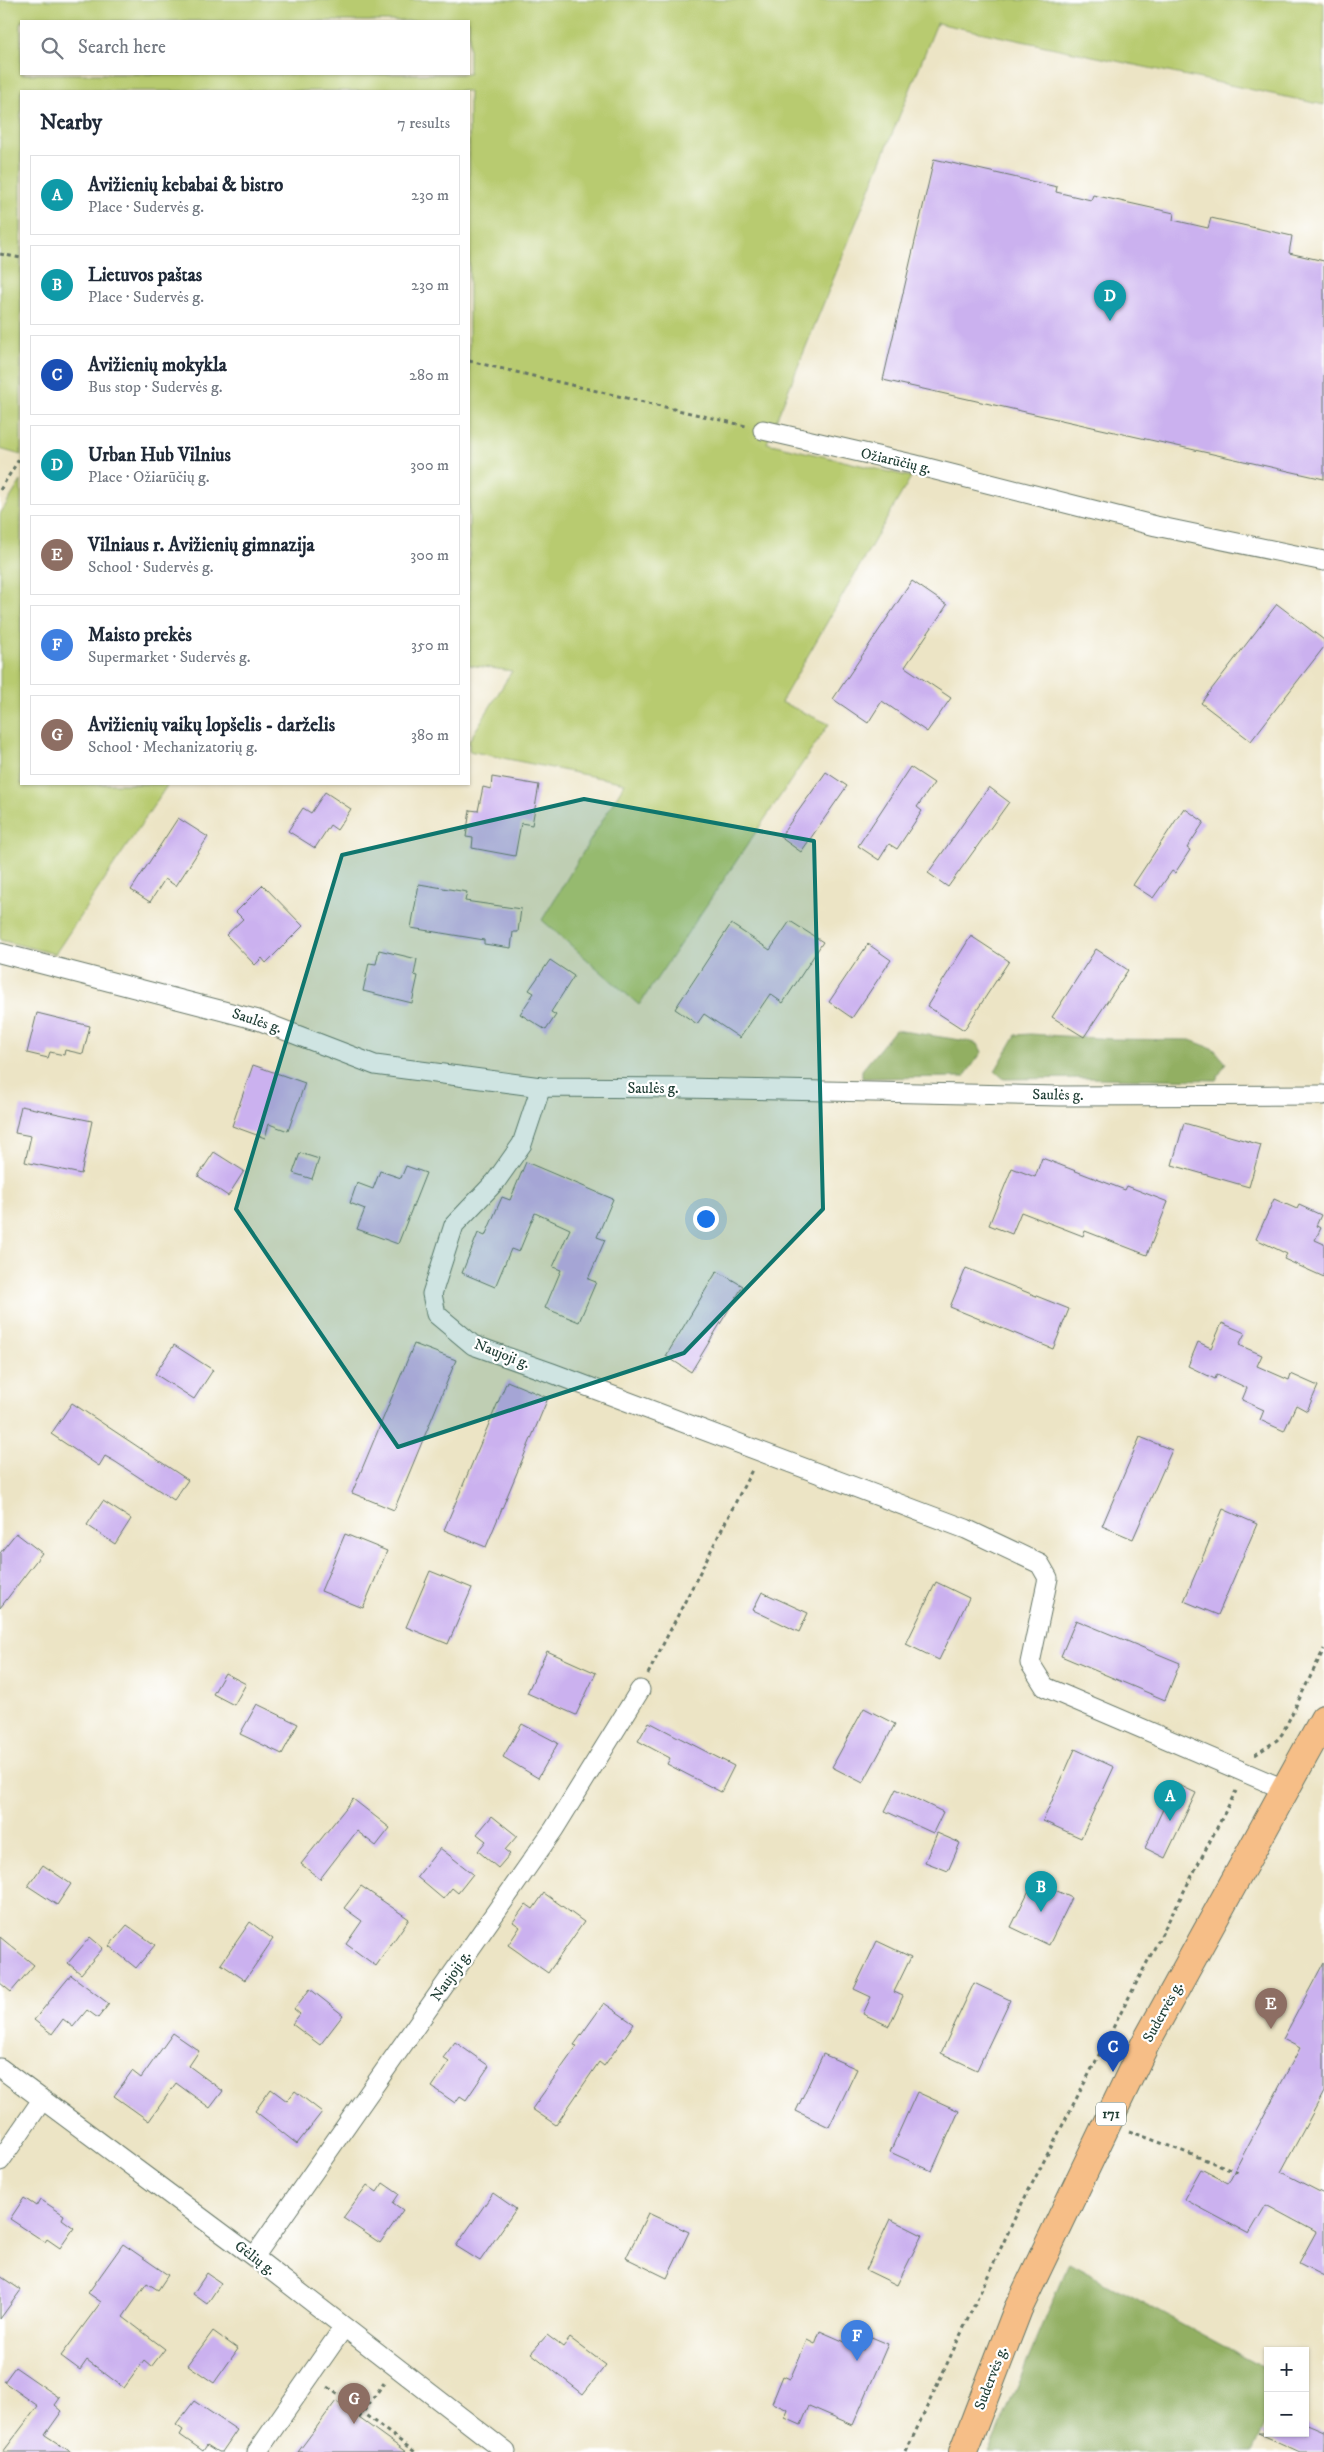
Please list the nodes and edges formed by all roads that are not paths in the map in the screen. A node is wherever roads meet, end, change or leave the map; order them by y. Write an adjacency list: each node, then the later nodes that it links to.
1 (763, 430): 2 (street, Ožiarūčių g.)
2 (1324, 562)
3 (0, 953): 4 (street, Saulės g.)
4 (541, 1087): 5 (street, Saulės g.); 8 (street, Naujoji g.)
5 (1324, 1095)
6 (640, 1690): 12 (street, Naujoji g.)
7 (1324, 1719): 8 (main road, Sudervės g. / 171)
8 (1286, 1790): 16 (main road, Sudervės g. / 171)
9 (0, 2068): 10 (street, Gėlių g.)
10 (42, 2100): 11 (street); 12 (street, Gėlių g.)
11 (0, 2161)
12 (254, 2257): 13 (street, Gėlių g.)
13 (344, 2327): 14 (street); 15 (street, Gėlių g.)
14 (257, 2452)
15 (506, 2452)
16 (963, 2452)

